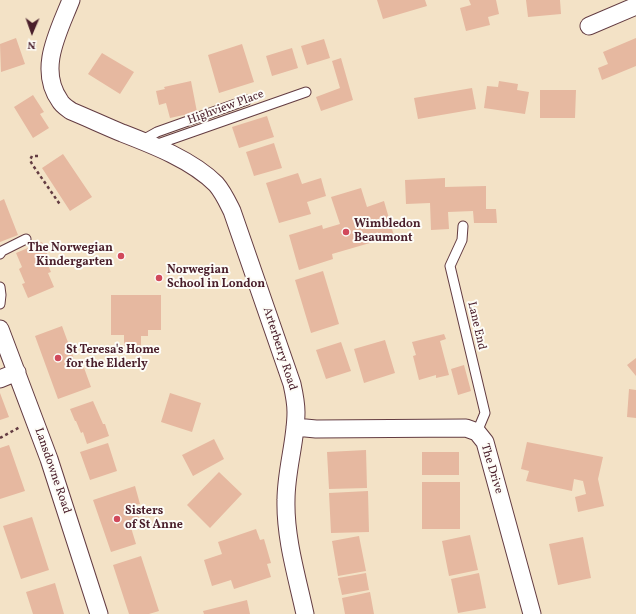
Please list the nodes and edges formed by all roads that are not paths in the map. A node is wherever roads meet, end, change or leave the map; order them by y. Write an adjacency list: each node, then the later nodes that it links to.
1 (71, 0): 6 (street, Arterberry Road)
2 (636, 6): 3 (street)
3 (589, 26)
4 (306, 92): 6 (lane, Highview Place)
5 (247, 100): 6 (lane)
6 (148, 143): 15 (street, Arterberry Road)
7 (463, 226): 16 (lane, Lane End)
8 (26, 239): 9 (lane)
9 (0, 254)
10 (0, 287): 11 (lane)
11 (0, 304)
12 (0, 329): 13 (street, Lansdowne Road)
13 (17, 372): 14 (street); 17 (street, Lansdowne Road)
14 (0, 379)
15 (295, 427): 16 (street, The Drive); 18 (street, Arterberry Road)
16 (477, 432): 19 (street, The Drive)
17 (99, 614)
18 (305, 614)
19 (532, 614)

